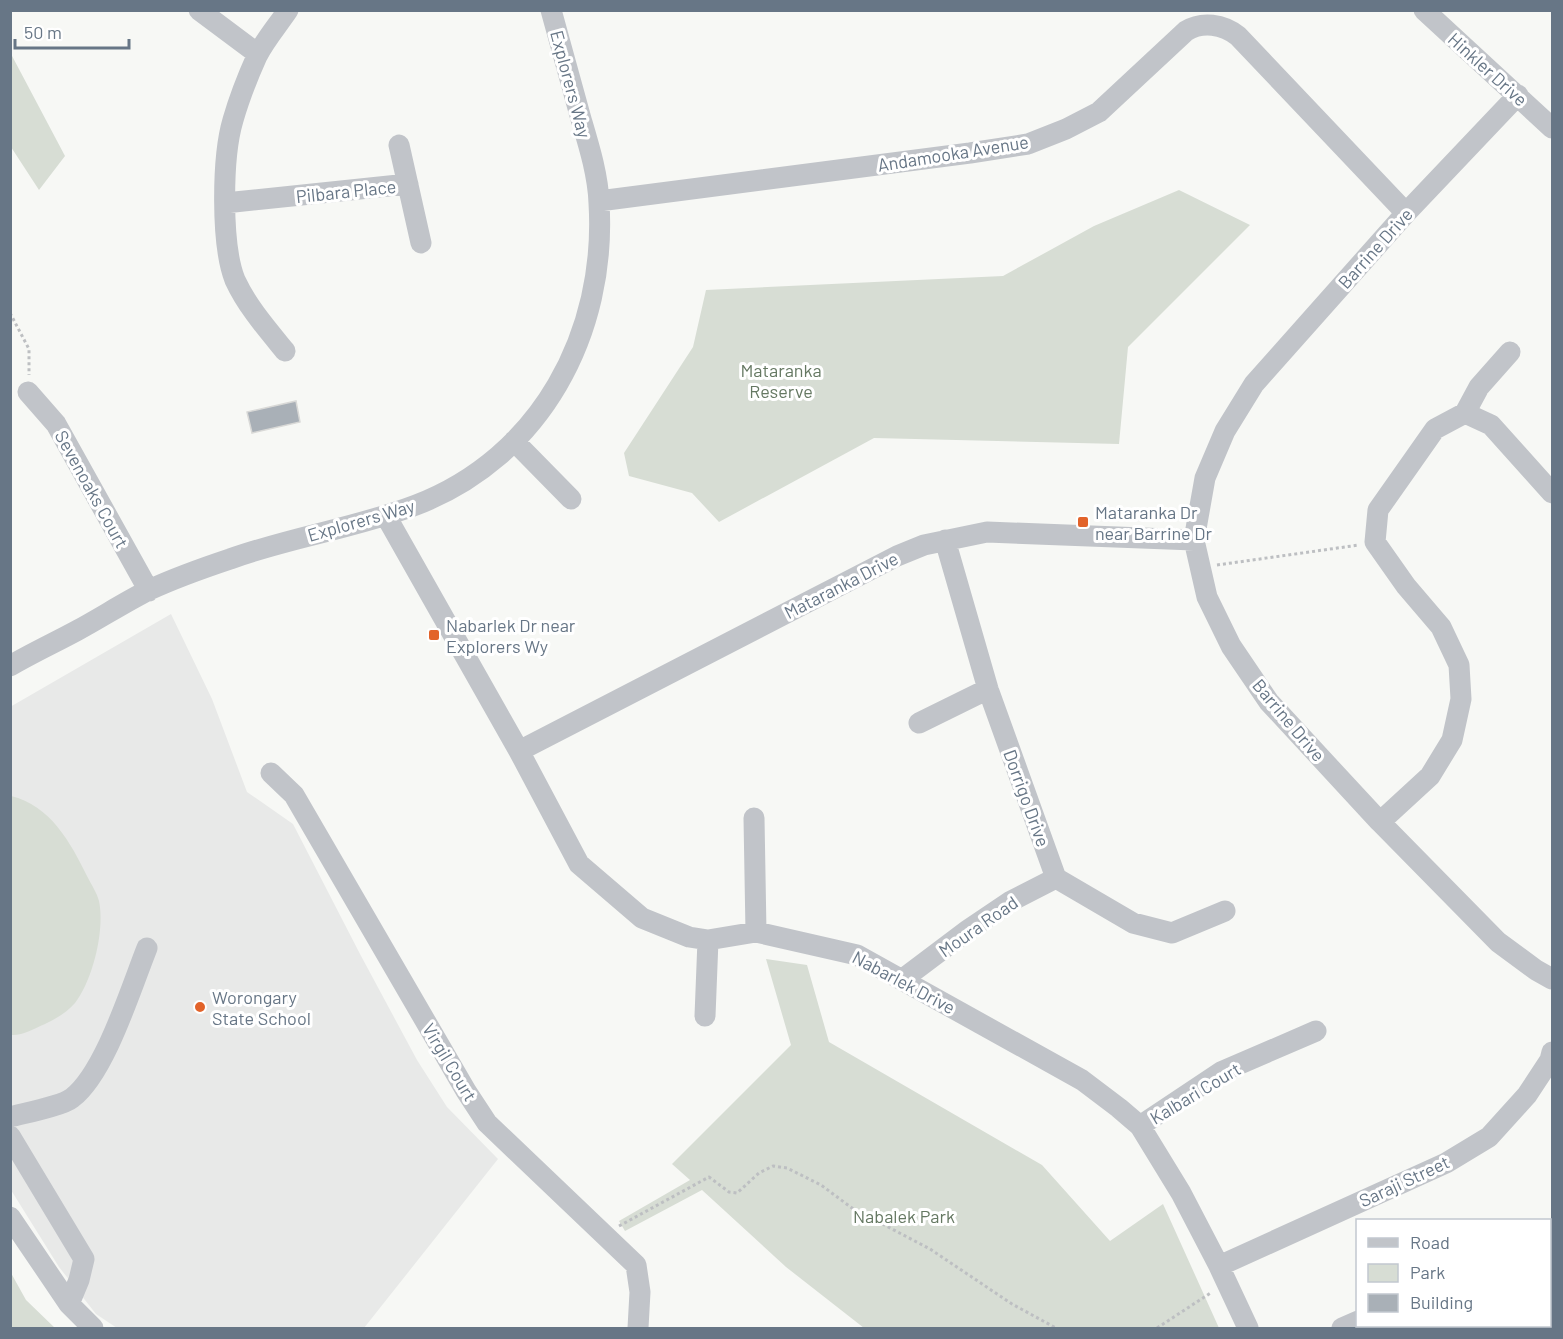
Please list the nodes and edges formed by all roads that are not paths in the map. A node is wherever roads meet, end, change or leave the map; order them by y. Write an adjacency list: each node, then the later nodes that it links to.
1 (199, 10): 6 (street)
2 (288, 10): 6 (street)
3 (551, 10): 11 (street, Explorers Way)
4 (1424, 10): 7 (street, Hinkler Drive)
5 (1197, 18): 11 (street, Andamooka Avenue); 13 (street, Andamooka Avenue)
6 (258, 54): 12 (street)
7 (1518, 95): 8 (street, Hinkler Drive); 13 (street, Barrine Drive)
8 (1552, 128)
9 (399, 145): 10 (street)
10 (408, 184): 12 (street, Pilbara Place); 14 (street, Pilbara Place)
11 (599, 201): 19 (street, Explorers Way)
12 (225, 203): 15 (street)
13 (1406, 213): 24 (street, Barrine Drive)
14 (421, 243)
15 (285, 351)
16 (1510, 352): 18 (street)
17 (28, 392): 25 (street, Sevenoaks Court)
18 (1465, 413): 20 (street); 32 (street)
19 (514, 441): 21 (street); 22 (street, Explorers Way)
20 (1552, 493)
21 (571, 499)
22 (386, 516): 25 (street, Explorers Way); 29 (street, Nabarlek Drive)
23 (945, 540): 24 (street, Mataranka Drive); 27 (street, Dorrigo Drive); 29 (street, Mataranka Drive)
24 (1194, 540): 32 (street, Barrine Drive)
25 (148, 591): 26 (street, Explorers Way)
26 (10, 666)
27 (988, 689): 28 (street); 33 (street, Dorrigo Drive)
28 (919, 723)
29 (519, 751): 36 (street, Nabarlek Drive)
30 (271, 773): 51 (street, Virgil Court)
31 (754, 818): 35 (street)
32 (1380, 822): 39 (street, Barrine Drive)
33 (1056, 878): 34 (street); 38 (street, Moura Road)
34 (1225, 911)
35 (756, 932): 36 (street, Nabarlek Drive); 38 (street, Nabarlek Drive)
36 (708, 940): 40 (street)
37 (147, 948): 43 (street)
38 (903, 979): 44 (street, Nabarlek Drive)
39 (1552, 979)
40 (705, 1016)
41 (1316, 1031): 44 (street, Kalbari Court)
42 (1552, 1052): 47 (street, Saraji Street)
43 (10, 1117)
44 (1140, 1126): 47 (street, Nabarlek Drive)
45 (10, 1136): 48 (street)
46 (10, 1217): 48 (street)
47 (1223, 1274): 52 (street, Nabarlek Drive)
48 (69, 1304): 50 (street)
49 (1356, 1322): 53 (street)
50 (93, 1329)
51 (638, 1329)
52 (1248, 1329)
53 (1342, 1329)

